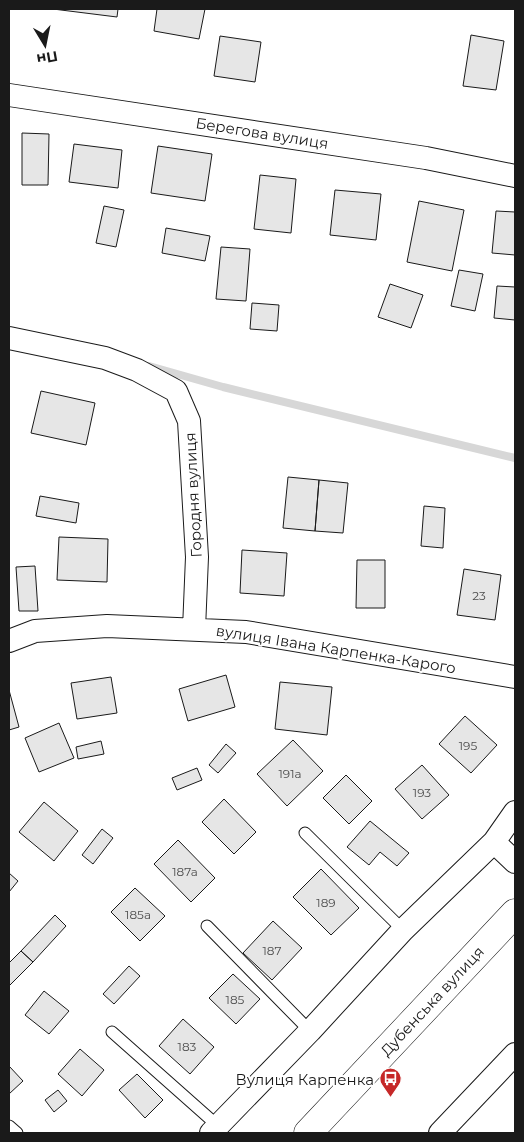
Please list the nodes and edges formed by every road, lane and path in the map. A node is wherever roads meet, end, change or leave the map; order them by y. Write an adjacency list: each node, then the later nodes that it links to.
1 (9, 95): 2 (street, Берегова вулиця)
2 (515, 176)
3 (9, 338): 4 (street, Городня вулиця)
4 (194, 629): 5 (street, вулиця Івана Карпенка-Карого); 6 (street, вулиця Івана Карпенка-Карого)
5 (9, 641)
6 (515, 677)
7 (515, 812): 9 (street)
8 (306, 833): 13 (lane)
9 (494, 842): 10 (street); 13 (street)
10 (515, 862)
11 (515, 913): 20 (main road, Дубенська вулиця)
12 (207, 926): 14 (lane)
13 (402, 930): 14 (street)
14 (310, 1031): 18 (street)
15 (112, 1032): 18 (lane)
16 (515, 1054): 21 (street)
17 (9, 1126): 19 (lane)
18 (215, 1130)
19 (17, 1133)
20 (308, 1133)
21 (440, 1133)

